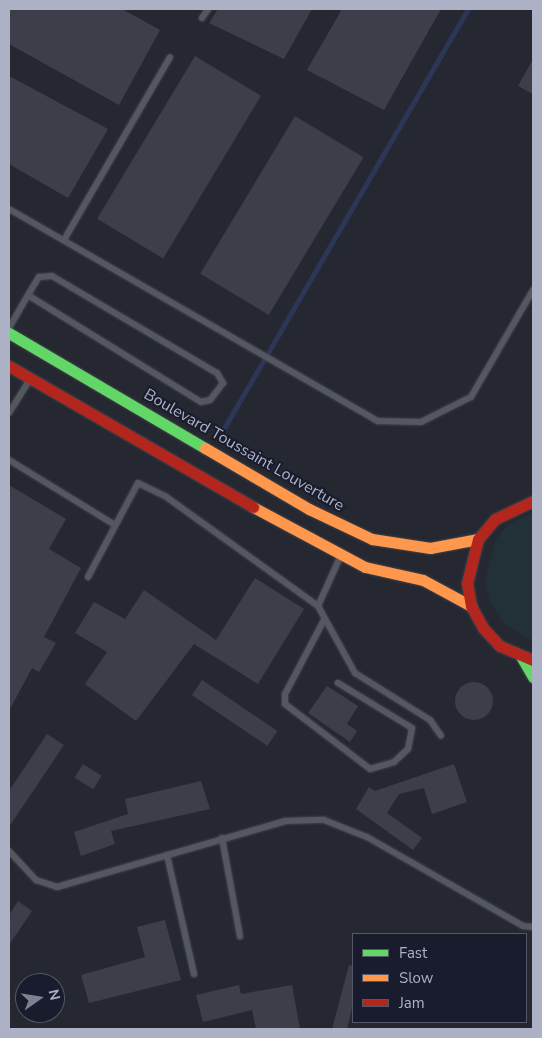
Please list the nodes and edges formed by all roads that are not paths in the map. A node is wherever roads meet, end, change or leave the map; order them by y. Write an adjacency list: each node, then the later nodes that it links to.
1 (208, 9): 2 (lane)
2 (202, 18)
3 (170, 58): 5 (lane)
4 (9, 208): 5 (lane)
5 (64, 240): 6 (lane)
6 (533, 290)
7 (28, 295): 7 (lane); 8 (lane)
8 (9, 328)
9 (9, 332): 16 (main road, Boulevard Toussaint Louverture)
10 (9, 366): 11 (main road)
11 (30, 379): 12 (lane); 17 (main road)
12 (9, 412)
13 (9, 460): 15 (lane)
14 (533, 502): 16 (main road)
15 (112, 523): 18 (lane); 19 (lane)
16 (478, 539): 20 (main road)
17 (341, 555): 19 (lane); 20 (main road)
18 (88, 577)
19 (318, 606): 21 (lane)
20 (471, 606): 22 (main road)
21 (324, 620): 25 (lane); 26 (lane)
22 (522, 658): 23 (main road); 24 (main road)
23 (533, 660)
24 (533, 678)
25 (338, 683)
26 (441, 736)
27 (222, 838): 29 (lane); 30 (lane); 31 (lane)
28 (9, 851): 29 (lane)
29 (167, 855): 32 (lane)
30 (533, 927)
31 (240, 936)
32 (194, 974)

